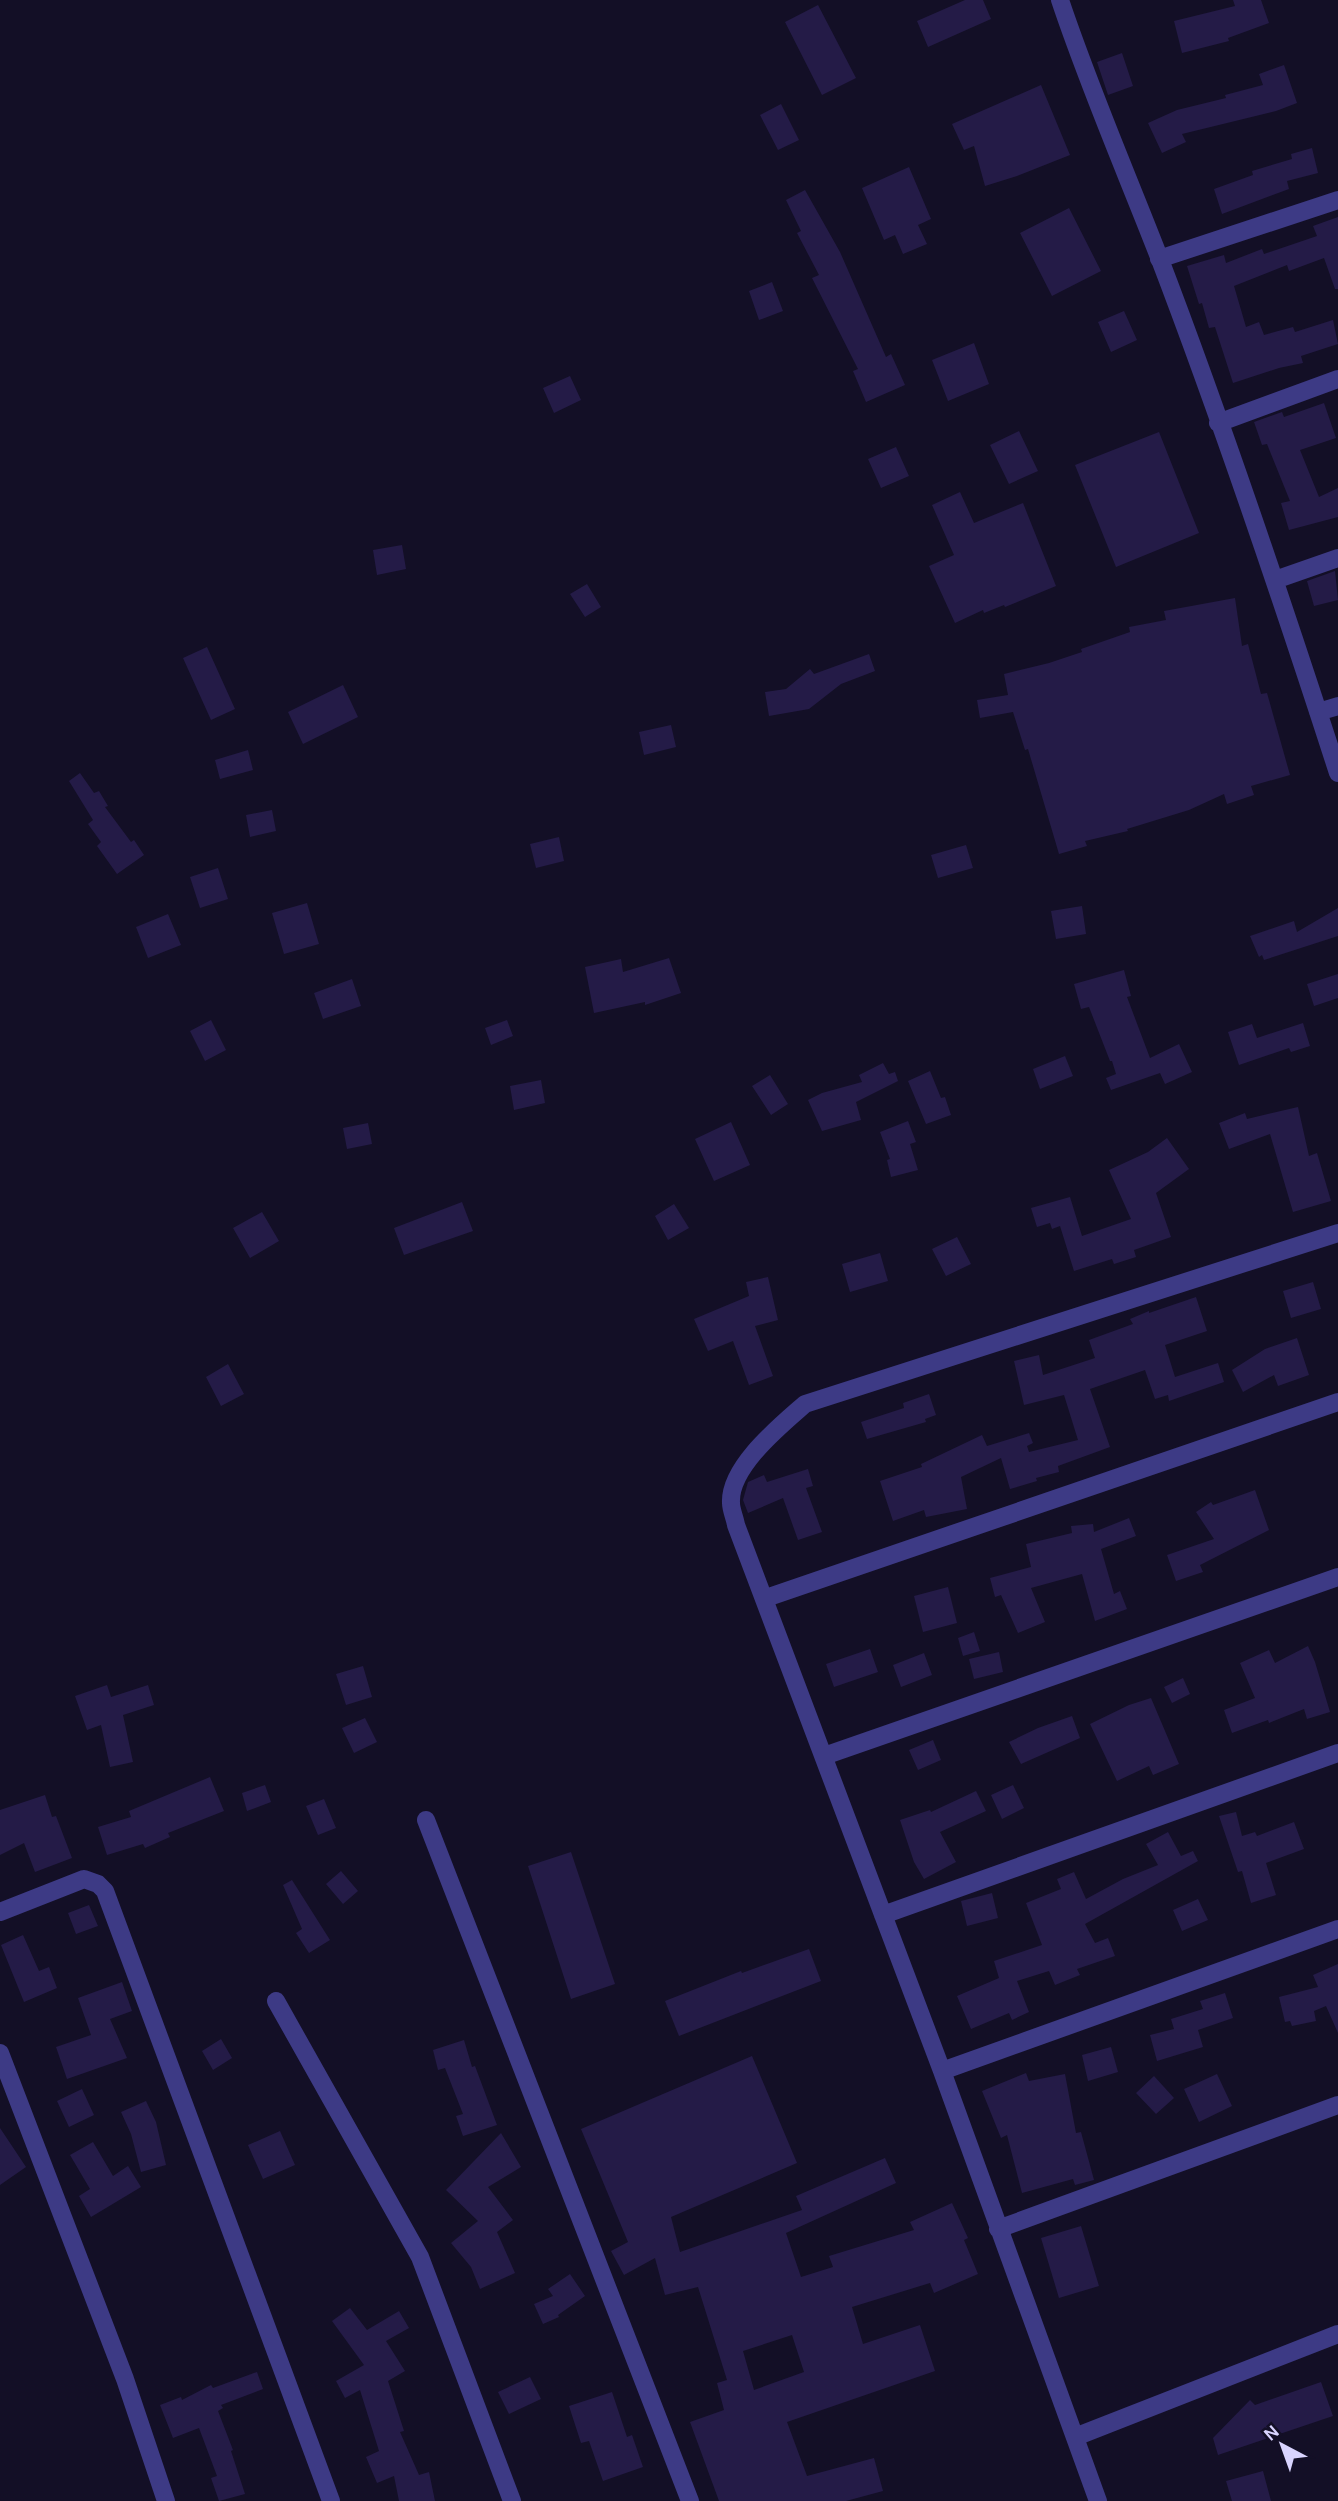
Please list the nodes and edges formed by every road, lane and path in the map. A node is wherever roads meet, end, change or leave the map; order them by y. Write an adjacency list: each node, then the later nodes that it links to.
1 (1060, 0): 3 (street)
2 (1338, 200): 3 (street)
3 (1159, 259): 5 (street)
4 (1338, 379): 5 (street)
5 (1219, 423): 7 (street)
6 (1338, 558): 7 (street)
7 (1275, 580): 9 (street)
8 (1338, 706): 9 (street)
9 (1318, 712): 10 (street)
10 (1338, 773)
11 (1338, 1233): 14 (street)
12 (1338, 1402): 14 (street)
13 (1338, 1577): 16 (street)
14 (766, 1598): 16 (street)
15 (1338, 1752): 19 (street)
16 (824, 1756): 19 (street)
17 (426, 1820): 31 (street)
18 (0, 1912): 29 (street)
19 (883, 1915): 23 (street)
20 (1338, 1928): 23 (street)
21 (275, 2001): 30 (street)
22 (0, 2053): 28 (street)
23 (942, 2071): 25 (street)
24 (1338, 2105): 25 (street)
25 (998, 2229): 27 (street)
26 (1338, 2334): 27 (street)
27 (1075, 2437): 32 (street)
28 (166, 2501)
29 (331, 2501)
30 (512, 2501)
31 (690, 2501)
32 (1098, 2501)

